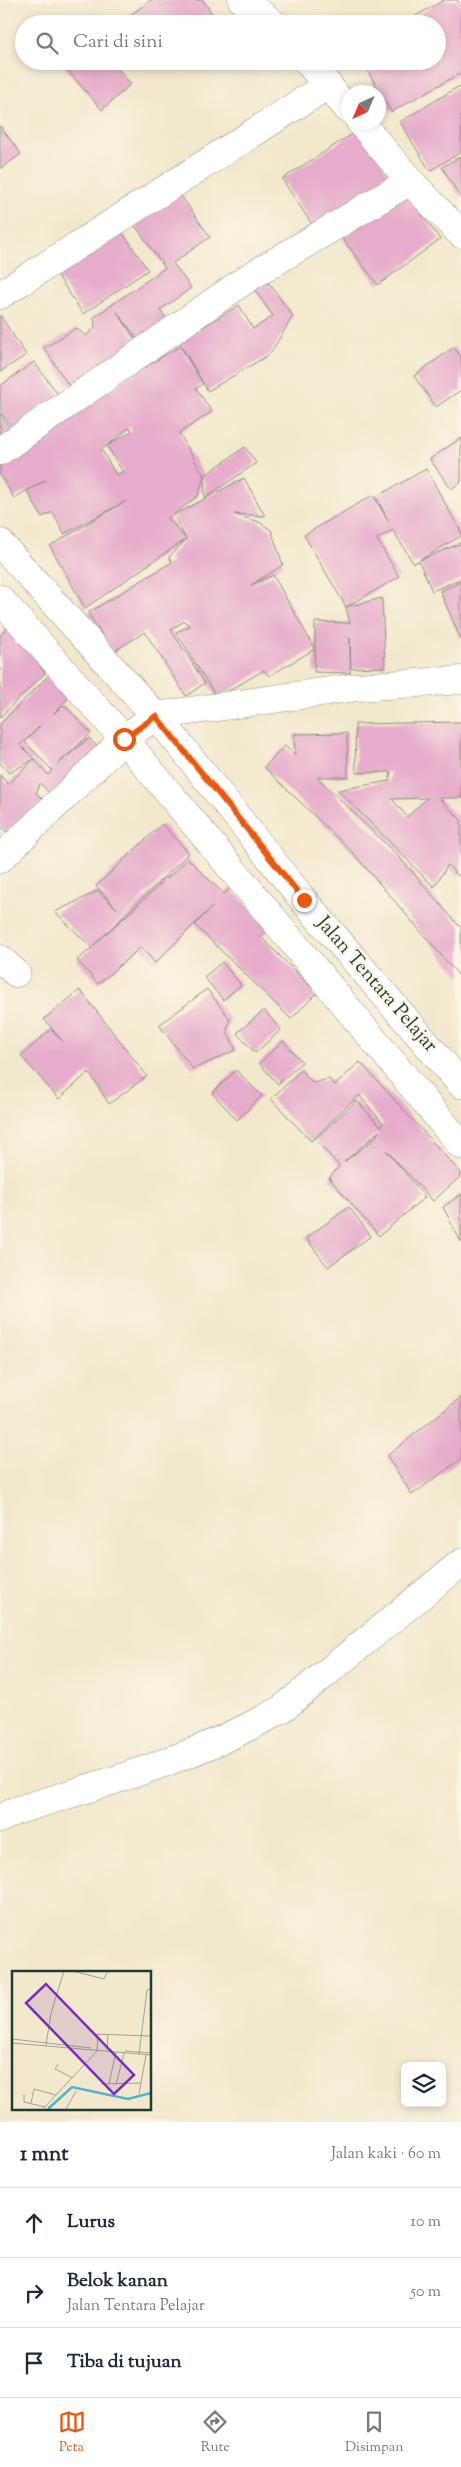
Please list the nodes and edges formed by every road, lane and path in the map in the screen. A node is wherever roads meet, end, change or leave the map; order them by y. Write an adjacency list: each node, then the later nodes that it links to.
1 (242, 0): 2 (street)
2 (262, 15)
3 (315, 70): 4 (street)
4 (328, 85): 5 (street); 9 (street)
5 (341, 101)
6 (367, 130): 7 (street)
7 (410, 181): 8 (street); 10 (street)
8 (461, 234)
9 (0, 296)
10 (0, 451)
11 (0, 543): 15 (street, Jalan Tentara Pelajar)
12 (0, 599): 13 (street)
13 (9, 626): 16 (street)
14 (461, 680): 15 (street)
15 (156, 716): 16 (street); 18 (street, Jalan Tentara Pelajar)
16 (124, 739): 17 (street); 19 (street)
17 (0, 859)
18 (461, 1084)
19 (461, 1145)
20 (461, 1563): 21 (street)
21 (0, 1819)

